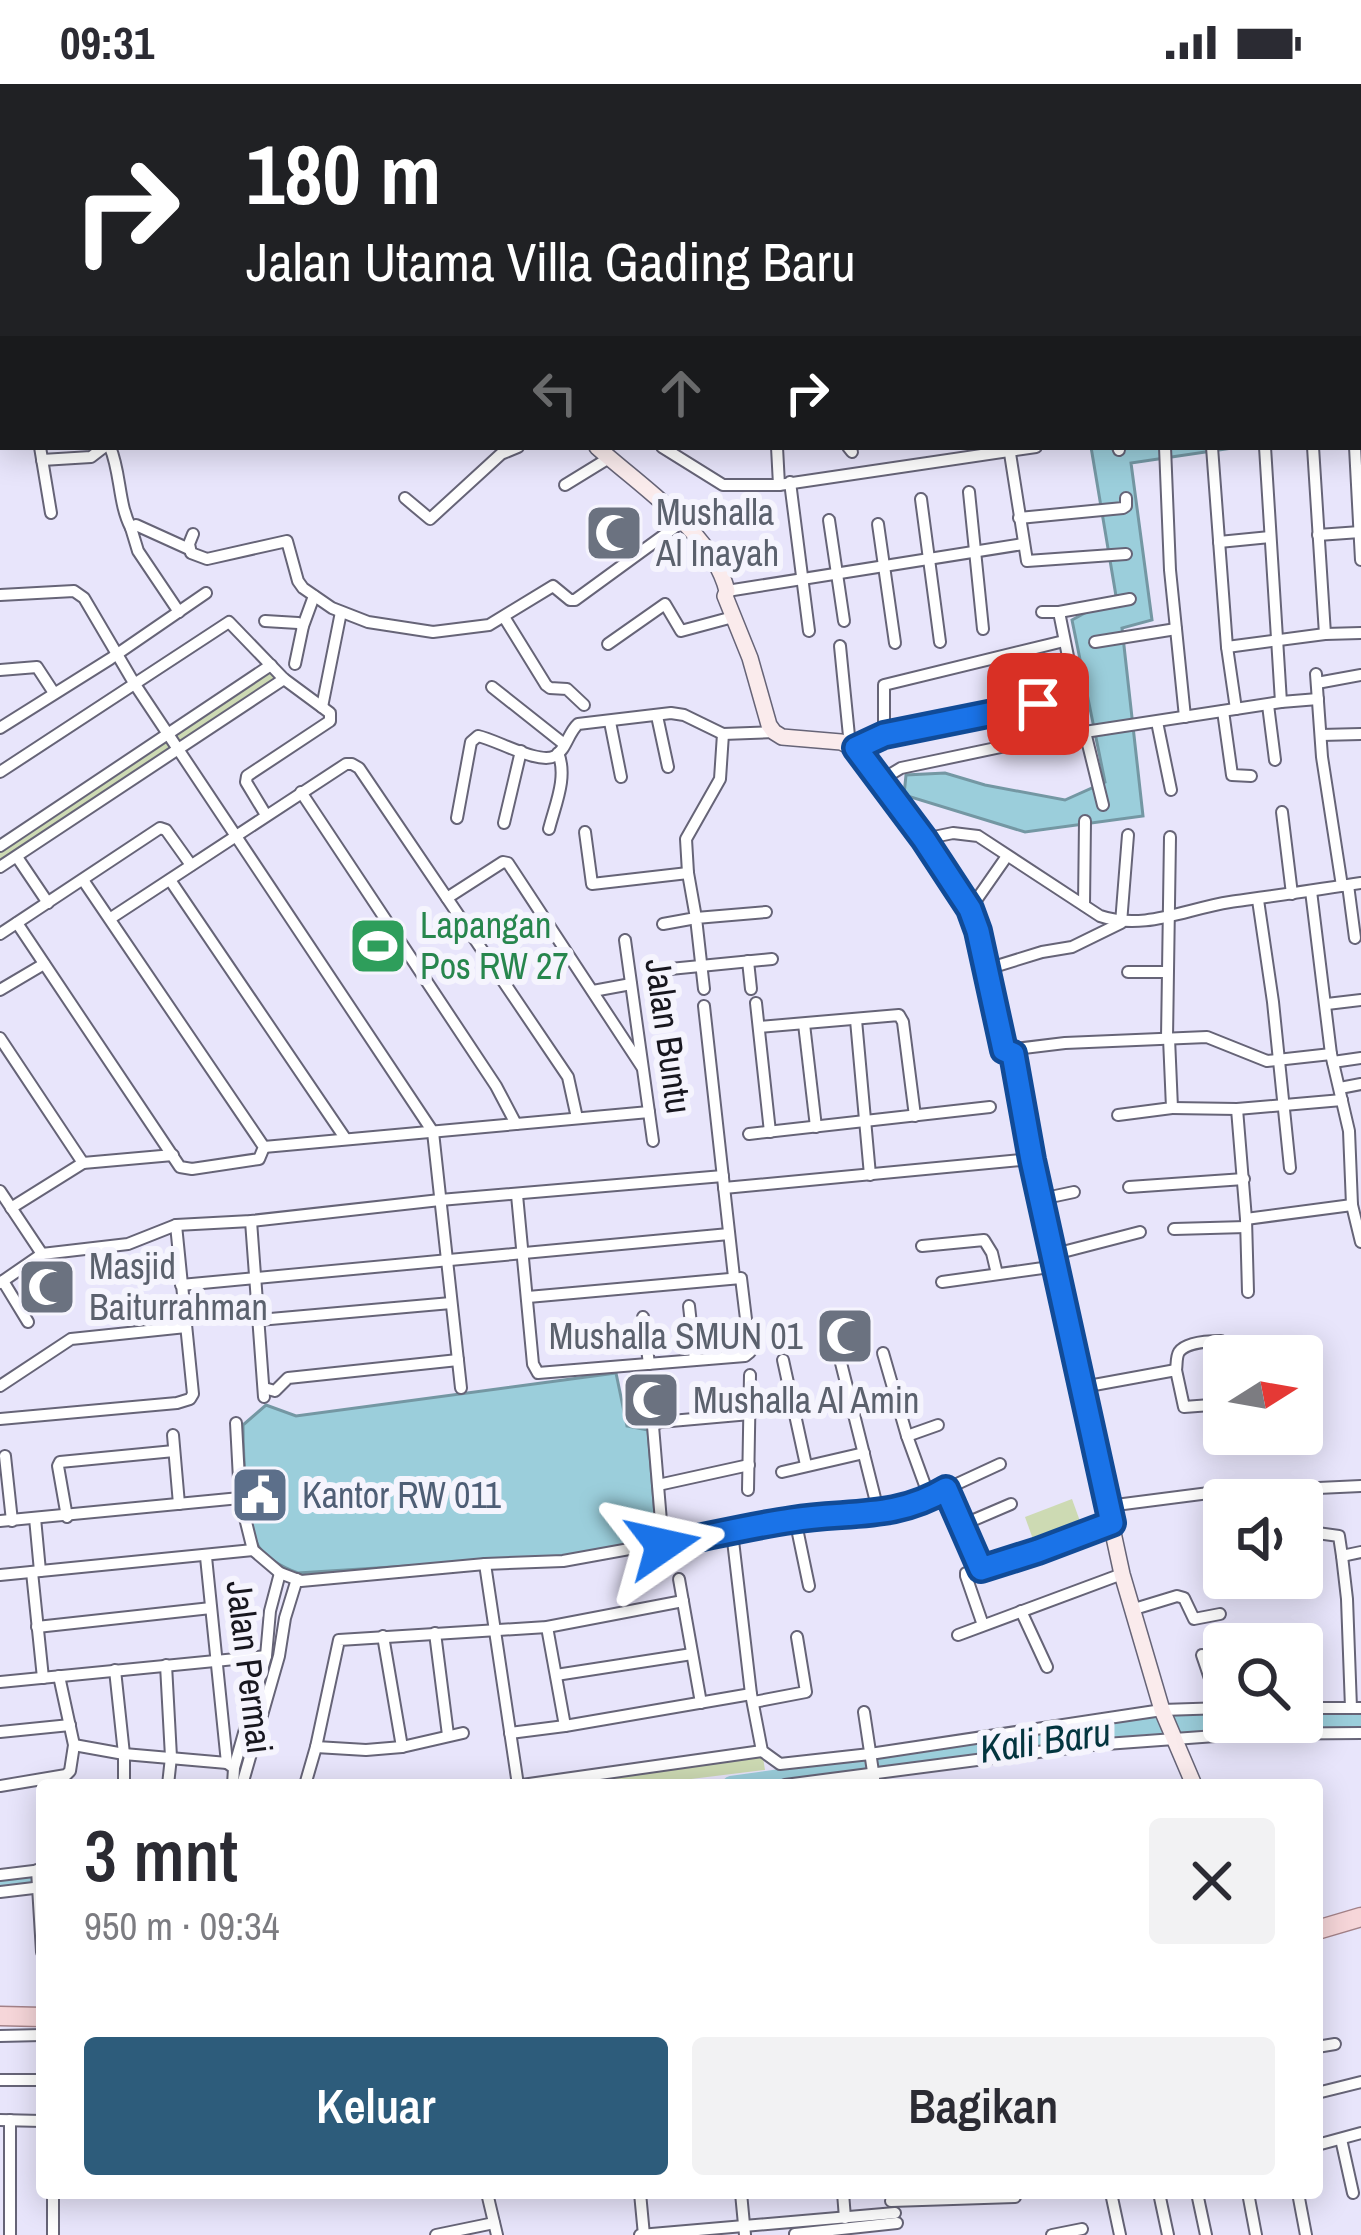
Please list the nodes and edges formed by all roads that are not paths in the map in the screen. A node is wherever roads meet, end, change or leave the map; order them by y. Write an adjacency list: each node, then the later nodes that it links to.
1 (102, 450): 13 (street)
2 (109, 450): 26 (street)
3 (511, 450): 18 (street)
4 (667, 450): 15 (street)
5 (777, 450): 15 (street)
6 (1009, 450): 22 (street)
7 (1165, 450): 56 (street)
8 (1212, 450): 31 (street)
9 (1265, 450): 30 (street)
10 (1313, 450): 29 (street)
11 (1355, 450): 27 (street)
12 (967, 452): 15 (street)
13 (41, 453): 21 (street)
14 (603, 453): 16 (street); 24 (street)
15 (781, 480): 40 (street)
16 (565, 484)
17 (969, 491): 34 (street)
18 (405, 498)
19 (921, 499): 36 (street)
20 (1122, 505): 22 (street)
21 (51, 512)
22 (1019, 518): 32 (street)
23 (829, 520): 39 (street)
24 (682, 522): 41 (street); 50 (street)
25 (878, 524): 38 (street)
26 (130, 528): 33 (street); 46 (street)
27 (1360, 532): 29 (street); 37 (street)
28 (193, 534): 33 (street)
29 (1318, 535): 59 (street)
30 (1270, 537): 31 (street); 60 (street)
31 (1219, 542): 67 (street)
32 (1023, 544): 34 (street); 35 (street)
33 (189, 549): 44 (street)
34 (973, 552): 36 (street); 55 (street)
35 (1126, 554)
36 (929, 560): 38 (street); 62 (street)
37 (1361, 560)
38 (884, 567): 39 (street); 64 (street)
39 (838, 574): 40 (street); 53 (street)
40 (802, 580): 41 (street); 57 (street)
41 (728, 591): 51 (street)
42 (206, 593): 46 (street)
43 (0, 595): 68 (street)
44 (314, 596): 47 (street); 54 (street)
45 (1130, 599): 49 (street)
46 (178, 612): 68 (street)
47 (341, 612): 50 (street); 81 (street)
48 (1042, 612): 49 (street)
49 (1059, 612): 61 (street)
50 (504, 617): 80 (street)
51 (733, 617): 65 (street); 88 (street)
52 (265, 621): 54 (street)
53 (844, 621)
54 (303, 626): 69 (street)
55 (983, 629)
56 (1176, 629): 63 (street); 84 (street)
57 (809, 631)
58 (1361, 633): 59 (street)
59 (1324, 634): 60 (street)
60 (1275, 640): 67 (street); 79 (street)
61 (1064, 641): 94 (street); 94 (street)
62 (940, 642)
63 (1095, 642)
64 (895, 643)
65 (608, 644)
66 (840, 646): 95 (street)
67 (1227, 647): 82 (street)
68 (117, 655): 74 (street); 77 (street)
69 (295, 664)
70 (271, 665): 73 (street); 74 (street); 90 (street)
71 (0, 670): 77 (street)
72 (1360, 675): 76 (street); 78 (street)
73 (284, 679): 81 (street); 97 (street)
74 (134, 683): 90 (street); 100 (street)
75 (492, 687): 96 (street)
76 (1361, 692)
77 (54, 693): 87 (street)
78 (1318, 699): 79 (street); 92 (street)
79 (1275, 703): 82 (street); 99 (street)
80 (584, 706)
81 (322, 707): 109 (street)
82 (1230, 710): 84 (street); 102 (street)
83 (657, 716): 85 (street); 91 (street); 101 (street)
84 (1185, 717): 86 (street)
85 (610, 722): 96 (street); 103 (street)
86 (1157, 722): 89 (street); 105 (street)
87 (0, 728)
88 (775, 732): 91 (street); 95 (street)
89 (1085, 732): 104 (street); 107 (street)
90 (170, 734): 97 (street); 119 (street)
91 (723, 734): 124 (street)
92 (1321, 734): 93 (street); 127 (street)
93 (1361, 734)
94 (884, 735): 95 (street)
95 (853, 747): 104 (street)
96 (561, 749): 98 (street); 113 (street)
97 (181, 750): 115 (street); 121 (street)
98 (521, 751): 110 (street); 112 (street)
99 (1275, 760)
100 (3, 765)
101 (668, 767)
102 (1251, 776)
103 (621, 777)
104 (881, 780): 118 (street)
105 (1171, 790)
106 (301, 792): 109 (street); 130 (street); 183 (street)
107 (1102, 805)
108 (1282, 812): 129 (street)
109 (266, 815): 115 (street)
110 (458, 818)
111 (1085, 821): 133 (street)
112 (504, 824)
113 (549, 829)
114 (585, 832): 124 (street)
115 (237, 834): 122 (street); 186 (street)
116 (1128, 835): 140 (street)
117 (1170, 837): 136 (street)
118 (924, 839): 120 (street); 134 (street)
119 (0, 846)
120 (1007, 856): 133 (street); 134 (street)
121 (16, 857): 123 (street); 132 (street)
122 (191, 865): 125 (street); 126 (street)
123 (0, 867)
124 (688, 873): 137 (street)
125 (82, 880): 132 (street); 138 (street)
126 (170, 880): 138 (street); 189 (street)
127 (1350, 885): 128 (street); 143 (street)
128 (1311, 891): 129 (street); 160 (street)
129 (1292, 894): 131 (street)
130 (447, 898): 157 (street); 181 (street)
131 (1258, 900): 136 (street); 170 (street)
132 (47, 903): 139 (street)
133 (1084, 905): 140 (street)
134 (970, 909): 150 (street)
135 (766, 912): 137 (street)
136 (1167, 917): 140 (street); 152 (street)
137 (696, 918): 141 (street); 148 (street)
138 (111, 919): 191 (street)
139 (17, 923): 142 (street); 147 (street)
140 (1121, 923): 150 (street)
141 (663, 924)
142 (0, 934)
143 (1355, 938)
144 (625, 940): 153 (street, Jalan Buntu)
145 (772, 958): 146 (street)
146 (748, 961): 148 (street); 155 (street)
147 (44, 964): 156 (street); 192 (street)
148 (701, 965): 149 (street); 154 (street)
149 (670, 969)
150 (987, 969): 167 (street)
151 (1128, 972): 152 (street)
152 (1167, 972): 166 (street)
153 (632, 984): 157 (street); 171 (street, Jalan Buntu)
154 (704, 989)
155 (752, 989)
156 (0, 990)
157 (593, 991): 171 (street)
158 (1361, 1000): 160 (street)
159 (757, 1003): 164 (street)
160 (1327, 1004): 168 (street)
161 (704, 1006): 199 (street)
162 (856, 1020): 163 (street); 180 (street); 182 (street)
163 (803, 1024): 164 (street); 184 (street)
164 (759, 1027): 187 (street)
165 (0, 1038): 194 (street)
166 (1168, 1038): 167 (street); 170 (street); 176 (street)
167 (1004, 1050): 193 (street)
168 (1332, 1058): 169 (street); 170 (street); 173 (street)
169 (1361, 1058)
170 (1280, 1060): 174 (street)
171 (643, 1067): 178 (street, Jalan Buntu)
172 (1361, 1084): 173 (street)
173 (1341, 1094): 174 (street); 185 (street)
174 (1285, 1105): 177 (street); 195 (street)
175 (990, 1107): 180 (street)
176 (1172, 1108): 177 (street); 179 (street)
177 (1237, 1109): 198 (street)
178 (649, 1112): 181 (street); 190 (street, Jalan Buntu)
179 (1118, 1115)
180 (915, 1116): 182 (street)
181 (577, 1118): 183 (street)
182 (866, 1121): 184 (street); 197 (street)
183 (515, 1124): 186 (street)
184 (816, 1127): 187 (street)
185 (1355, 1130): 196 (street)
186 (434, 1132): 189 (street); 205 (street)
187 (770, 1132): 188 (street)
188 (749, 1134)
189 (345, 1138): 191 (street)
190 (653, 1141)
191 (264, 1147): 192 (street)
192 (173, 1155): 194 (street)
193 (1032, 1160): 197 (street); 204 (street)
194 (83, 1163): 207 (street)
195 (1290, 1168)
196 (1357, 1169): 206 (street)
197 (870, 1174): 199 (street)
198 (1244, 1179): 200 (street); 209 (street)
199 (723, 1182): 203 (street); 213 (street)
200 (1129, 1187)
201 (0, 1191): 207 (street)
202 (1074, 1192): 204 (street)
203 (517, 1195): 205 (street); 216 (street)
204 (1041, 1199): 219 (street)
205 (440, 1200): 208 (street); 218 (street)
206 (1352, 1205): 209 (street); 214 (street)
207 (11, 1208): 217 (street)
208 (251, 1221): 210 (street); 222 (street)
209 (1246, 1223): 211 (street); 226 (street)
210 (176, 1225): 217 (street); 225 (street)
211 (1174, 1229)
212 (1140, 1232): 219 (street)
213 (729, 1234): 216 (street); 221 (street)
214 (1361, 1242)
215 (922, 1246): 220 (street)
216 (524, 1251): 218 (street); 227 (street)
217 (42, 1254): 223 (street)
218 (447, 1259): 222 (street); 228 (street)
219 (1056, 1260): 220 (street); 244 (street)
220 (997, 1274): 224 (street)
221 (734, 1276): 227 (street); 238 (street)
222 (256, 1279): 225 (street); 231 (street)
223 (2, 1282): 232 (street)
224 (942, 1282)
225 (181, 1285): 233 (street)
226 (1248, 1292)
227 (528, 1297): 240 (street)
228 (451, 1304): 231 (street); 237 (street)
229 (689, 1306): 238 (street)
230 (643, 1317): 240 (street)
231 (259, 1320): 237 (street)
232 (28, 1322)
233 (185, 1327): 243 (street); 248 (street)
234 (1203, 1342): 241 (street)
235 (883, 1353): 252 (street)
236 (840, 1359): 254 (street)
237 (458, 1360): 245 (street)
238 (695, 1360): 240 (street)
239 (783, 1360): 258 (street)
240 (649, 1364)
241 (1176, 1370): 244 (street); 246 (street)
242 (750, 1375): 247 (street)
243 (0, 1386)
244 (1083, 1387): 271 (street)
245 (461, 1388)
246 (1203, 1406)
247 (750, 1414): 257 (street); 260 (street)
248 (0, 1419)
249 (236, 1423): 265 (street)
250 (938, 1425): 252 (street)
251 (173, 1435): 253 (street)
252 (907, 1436): 266 (street)
253 (174, 1451): 268 (street); 272 (street)
254 (864, 1454): 258 (street); 270 (street)
255 (4, 1456): 275 (street)
256 (1000, 1464): 262 (street)
257 (748, 1465): 260 (street); 264 (street)
258 (806, 1465): 259 (street)
259 (782, 1472)
260 (658, 1486): 279 (street)
261 (1361, 1486): 263 (street)
262 (946, 1489): 266 (street); 276 (street)
263 (1323, 1489)
264 (748, 1490)
265 (241, 1498): 268 (street); 280 (street)
266 (930, 1499): 270 (street)
267 (1203, 1500): 271 (street)
268 (179, 1504): 272 (street)
269 (1011, 1504): 276 (street)
270 (879, 1514): 274 (street)
271 (1110, 1515): 285 (street); 288 (street)
272 (67, 1517): 273 (street)
273 (35, 1518): 275 (street); 286 (street)
274 (795, 1519): 277 (street); 292 (street)
275 (6, 1521)
276 (962, 1525): 285 (street)
277 (732, 1532): 279 (street); 318 (street)
278 (1323, 1534): 282 (street)
279 (663, 1545): 284 (street)
280 (254, 1550): 283 (street, Jalan Permai); 287 (street)
281 (1361, 1552): 282 (street)
282 (1342, 1556): 294 (street)
283 (206, 1557): 286 (street, Jalan Permai); 296 (street, Jalan Permai)
284 (485, 1564): 290 (street); 303 (street)
285 (981, 1569): 300 (street)
286 (36, 1572): 289 (street, Jalan Permai); 301 (street)
287 (280, 1573): 290 (street); 309 (street)
288 (1122, 1574): 297 (street); 298 (street)
289 (0, 1575)
290 (299, 1580): 340 (street)
291 (679, 1580): 295 (street)
292 (808, 1586)
293 (1361, 1598): 294 (street)
294 (1347, 1599): 321 (street)
295 (683, 1601): 302 (street); 308 (street)
296 (211, 1608): 301 (street); 310 (street, Jalan Permai)
297 (1131, 1610): 299 (street); 324 (street)
298 (1021, 1611): 300 (street); 312 (street)
299 (1220, 1614)
300 (983, 1625): 305 (street)
301 (37, 1627): 316 (street)
302 (547, 1627): 303 (street); 314 (street)
303 (494, 1630): 304 (street); 330 (street)
304 (435, 1633): 306 (street); 331 (street)
305 (958, 1635)
306 (383, 1636): 333 (street); 334 (street)
307 (797, 1637): 318 (street)
308 (692, 1654): 314 (street); 319 (street)
309 (266, 1656): 310 (street); 340 (street)
310 (216, 1661): 311 (street); 340 (street, Jalan Permai)
311 (166, 1665): 313 (street); 338 (street)
312 (1048, 1667)
313 (115, 1670): 315 (street); 336 (street)
314 (556, 1675): 326 (street)
315 (59, 1676): 316 (street); 325 (street)
316 (43, 1678): 317 (street)
317 (0, 1682)
318 (753, 1698): 319 (street); 335 (street)
319 (701, 1703): 326 (street)
320 (1323, 1708): 321 (street)
321 (1356, 1708)
322 (864, 1712): 337 (street)
323 (1203, 1714): 324 (street)
324 (1168, 1724): 328 (street); 337 (street); 348 (street); 349 (street)
325 (70, 1725): 327 (street); 332 (street)
326 (565, 1726): 330 (street)
327 (0, 1732)
328 (1361, 1732)
329 (463, 1733): 331 (street)
330 (510, 1733): 345 (street)
331 (448, 1735): 334 (street)
332 (74, 1745): 336 (street); 341 (street)
333 (316, 1747): 334 (street); 344 (street)
334 (402, 1747)
335 (762, 1751): 339 (street); 346 (street)
336 (124, 1754): 338 (street); 342 (street)
337 (870, 1754): 339 (street); 348 (street)
338 (171, 1757): 340 (street); 343 (street)
339 (785, 1764): 347 (street)
340 (235, 1777)
341 (40, 1779)
342 (124, 1779)
343 (169, 1779)
344 (307, 1779)
345 (519, 1779)
346 (563, 1779)
347 (786, 1779)
348 (874, 1779)
349 (1191, 1779)
350 (36, 1780): 351 (street)
351 (0, 1786)
352 (0, 1875): 353 (street)
353 (36, 1879)
354 (36, 1880): 355 (street)
355 (0, 1892)
356 (1361, 1917): 357 (main road)
357 (1323, 1928)
358 (0, 2016): 359 (main road)
359 (36, 2017)
360 (0, 2036): 361 (street)
361 (36, 2036)
362 (1335, 2044): 363 (street)
363 (1323, 2046)
364 (0, 2080): 365 (street)
365 (36, 2080)
366 (1361, 2082): 367 (street)
367 (1323, 2092)
368 (5, 2120): 369 (street); 373 (street)
369 (36, 2121)
370 (1361, 2133): 371 (street)
371 (1341, 2138): 372 (street); 374 (street)
372 (1323, 2143)
373 (5, 2165): 392 (street)
374 (1353, 2193)
375 (52, 2199): 393 (street)
376 (488, 2199): 388 (street)
377 (640, 2199): 395 (street)
378 (741, 2199): 389 (street)
379 (843, 2199): 387 (street)
380 (991, 2199): 386 (street)
381 (1112, 2199): 397 (street)
382 (1160, 2199): 398 (street)
383 (1198, 2199): 399 (street)
384 (1249, 2199): 400 (street)
385 (1299, 2199): 401 (street)
386 (895, 2213): 387 (street); 391 (street)
387 (845, 2218): 391 (street)
388 (496, 2229): 394 (street)
389 (744, 2230): 391 (street); 395 (street)
390 (1082, 2230): 396 (street)
391 (794, 2231)
392 (10, 2235)
393 (53, 2235)
394 (436, 2235)
395 (642, 2235)
396 (1052, 2235)
397 (1120, 2235)
398 (1168, 2235)
399 (1206, 2235)
400 (1256, 2235)
401 (1306, 2235)

